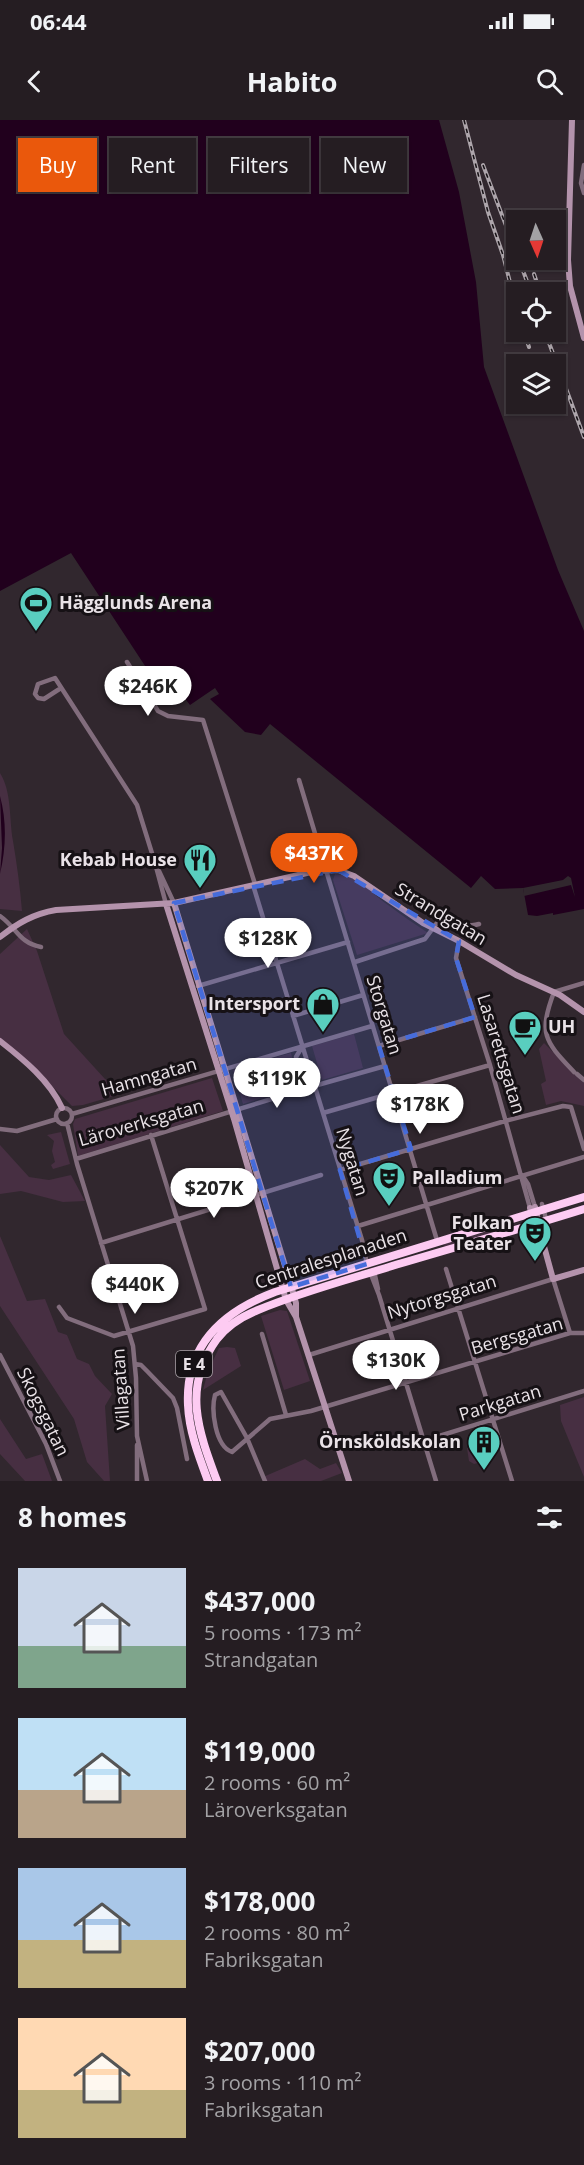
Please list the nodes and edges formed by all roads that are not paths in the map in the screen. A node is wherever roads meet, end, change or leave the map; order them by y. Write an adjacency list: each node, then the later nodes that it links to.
1 (572, 120): 4 (main road)
2 (584, 165): 3 (street)
3 (584, 192)
4 (584, 338)
5 (127, 662): 10 (street, Nygatan)
6 (61, 688): 6 (street); 8 (street)
7 (299, 780): 9 (street, Storgatan)
8 (156, 863): 11 (street); 12 (street)
9 (328, 874): 10 (main road, Strandgatan); 16 (main road, Strandgatan); 19 (street, Storgatan)
10 (254, 885): 11 (main road, Strandgatan); 21 (street, Nygatan)
11 (174, 903): 12 (main road, Strandgatan); 24 (main road)
12 (166, 904): 15 (main road, Strandgatan); 24 (main road)
13 (0, 916): 15 (street)
14 (479, 924): 16 (street)
15 (13, 927): 17 (main road, Strandgatan); 20 (street)
16 (434, 929): 18 (main road, Strandgatan); 22 (street)
17 (0, 938)
18 (459, 941): 25 (main road, Strandgatan); 29 (street, Lasarettsgatan)
19 (348, 942): 21 (street); 22 (street, Storgatan)
20 (41, 947)
21 (278, 962): 24 (street); 28 (street, Nygatan)
22 (355, 963): 26 (street, Storgatan)
23 (584, 983): 25 (street)
24 (196, 986): 36 (main road)
25 (554, 992): 27 (main road, Strandgatan); 37 (street)
26 (363, 995): 28 (street); 30 (street, Storgatan)
27 (584, 1012)
28 (293, 1016): 32 (street, Nygatan)
29 (475, 1017): 33 (street); 34 (street, Lasarettsgatan)
30 (372, 1026): 32 (street, Hamngatan); 33 (street, Storgatan)
31 (0, 1041): 40 (main road)
32 (302, 1046): 36 (street, Hamngatan); 38 (street, Nygatan); 38 (street)
33 (379, 1046): 35 (street, Storgatan)
34 (490, 1065): 39 (street); 45 (street, Lasarettsgatan)
35 (385, 1066): 38 (street, Läroverksgatan); 39 (street, Storgatan)
36 (221, 1070): 41 (main road); 43 (street, Hamngatan)
37 (584, 1080)
38 (314, 1086): 41 (street, Läroverksgatan); 42 (street, Nygatan)
39 (393, 1093): 42 (street); 49 (street, Storgatan)
40 (62, 1108): 43 (street); 44 (street)
41 (234, 1111): 48 (street, Läroverksgatan); 56 (main road)
42 (323, 1113): 53 (street, Nygatan)
43 (72, 1114): 46 (street)
44 (57, 1119): 46 (street); 47 (street)
45 (505, 1121): 49 (street); 50 (street); 55 (street, Lasarettsgatan)
46 (67, 1123): 52 (street, Läroverksgatan)
47 (0, 1129)
48 (151, 1135): 52 (street, Läroverksgatan); 61 (street)
49 (411, 1149): 53 (street); 58 (street, Storgatan)
50 (584, 1149)
51 (584, 1157): 55 (street)
52 (76, 1159): 65 (street, Villagatan)
53 (340, 1170): 63 (street, Nygatan)
54 (321, 1175): 56 (street)
55 (522, 1176): 58 (street); 60 (street, Lasarettsgatan)
56 (259, 1194): 61 (street); 70 (main road)
57 (584, 1197): 60 (highway, Centralesplanaden / E 4)
58 (428, 1205): 63 (street); 64 (street, Storgatan)
59 (584, 1209): 62 (highway, Centralesplanaden / E 4)
60 (536, 1210): 62 (main road, Lasarettsgatan); 66 (highway, Centralesplanaden / E 4)
61 (178, 1219): 65 (street); 75 (street)
62 (542, 1224): 66 (highway, Centralesplanaden / E 4); 69 (main road, Lasarettsgatan)
63 (358, 1226): 66 (street, Nygatan)
64 (436, 1237)
65 (101, 1243): 75 (street, Villagatan)
66 (371, 1268): 70 (highway, Centralesplanaden / E 4); 71 (highway, Centralesplanaden / E 4); 74 (street, Nygatan)
67 (446, 1269): 73 (street)
68 (584, 1270): 69 (main road, Nytorgsgatan)
69 (554, 1279): 73 (street, Nytorgsgatan); 76 (street, Lasarettsgatan)
70 (287, 1288): 71 (main road); 95 (highway, Centralesplanaden / E 4)
71 (290, 1299): 80 (main road); 96 (highway, Centralesplanaden / E 4)
72 (59, 1307): 75 (street)
73 (458, 1308): 74 (street, Nytorgsgatan); 81 (street)
74 (389, 1329): 80 (street, Nytorgsgatan); 83 (street, Nygatan)
75 (129, 1332): 82 (street, Villagatan)
76 (570, 1333): 77 (street, Bergsgatan); 81 (street, Bergsgatan)
77 (584, 1333)
78 (262, 1334): 86 (street)
79 (0, 1355): 92 (street, Skogsgatan)
80 (309, 1355): 85 (main road)
81 (475, 1363): 83 (street, Bergsgatan); 87 (street)
82 (135, 1364): 88 (street, Villagatan); 91 (street)
83 (406, 1383): 85 (street, Bergsgatan); 90 (street, Nygatan)
84 (584, 1391): 87 (street, Parkgatan)
85 (326, 1407): 86 (street, Bergsgatan); 98 (main road)
86 (286, 1416): 89 (street, Bergsgatan)
87 (492, 1419): 90 (street, Parkgatan); 100 (street)
88 (137, 1436): 93 (street); 94 (street, Villagatan)
89 (247, 1438): 89 (street); 97 (street)
90 (423, 1441): 99 (street, Nygatan)
91 (187, 1459)
92 (60, 1481)
93 (137, 1481)
94 (147, 1481)
95 (208, 1481)
96 (217, 1481)
97 (265, 1481)
98 (349, 1481)
99 (436, 1481)
100 (512, 1481)

